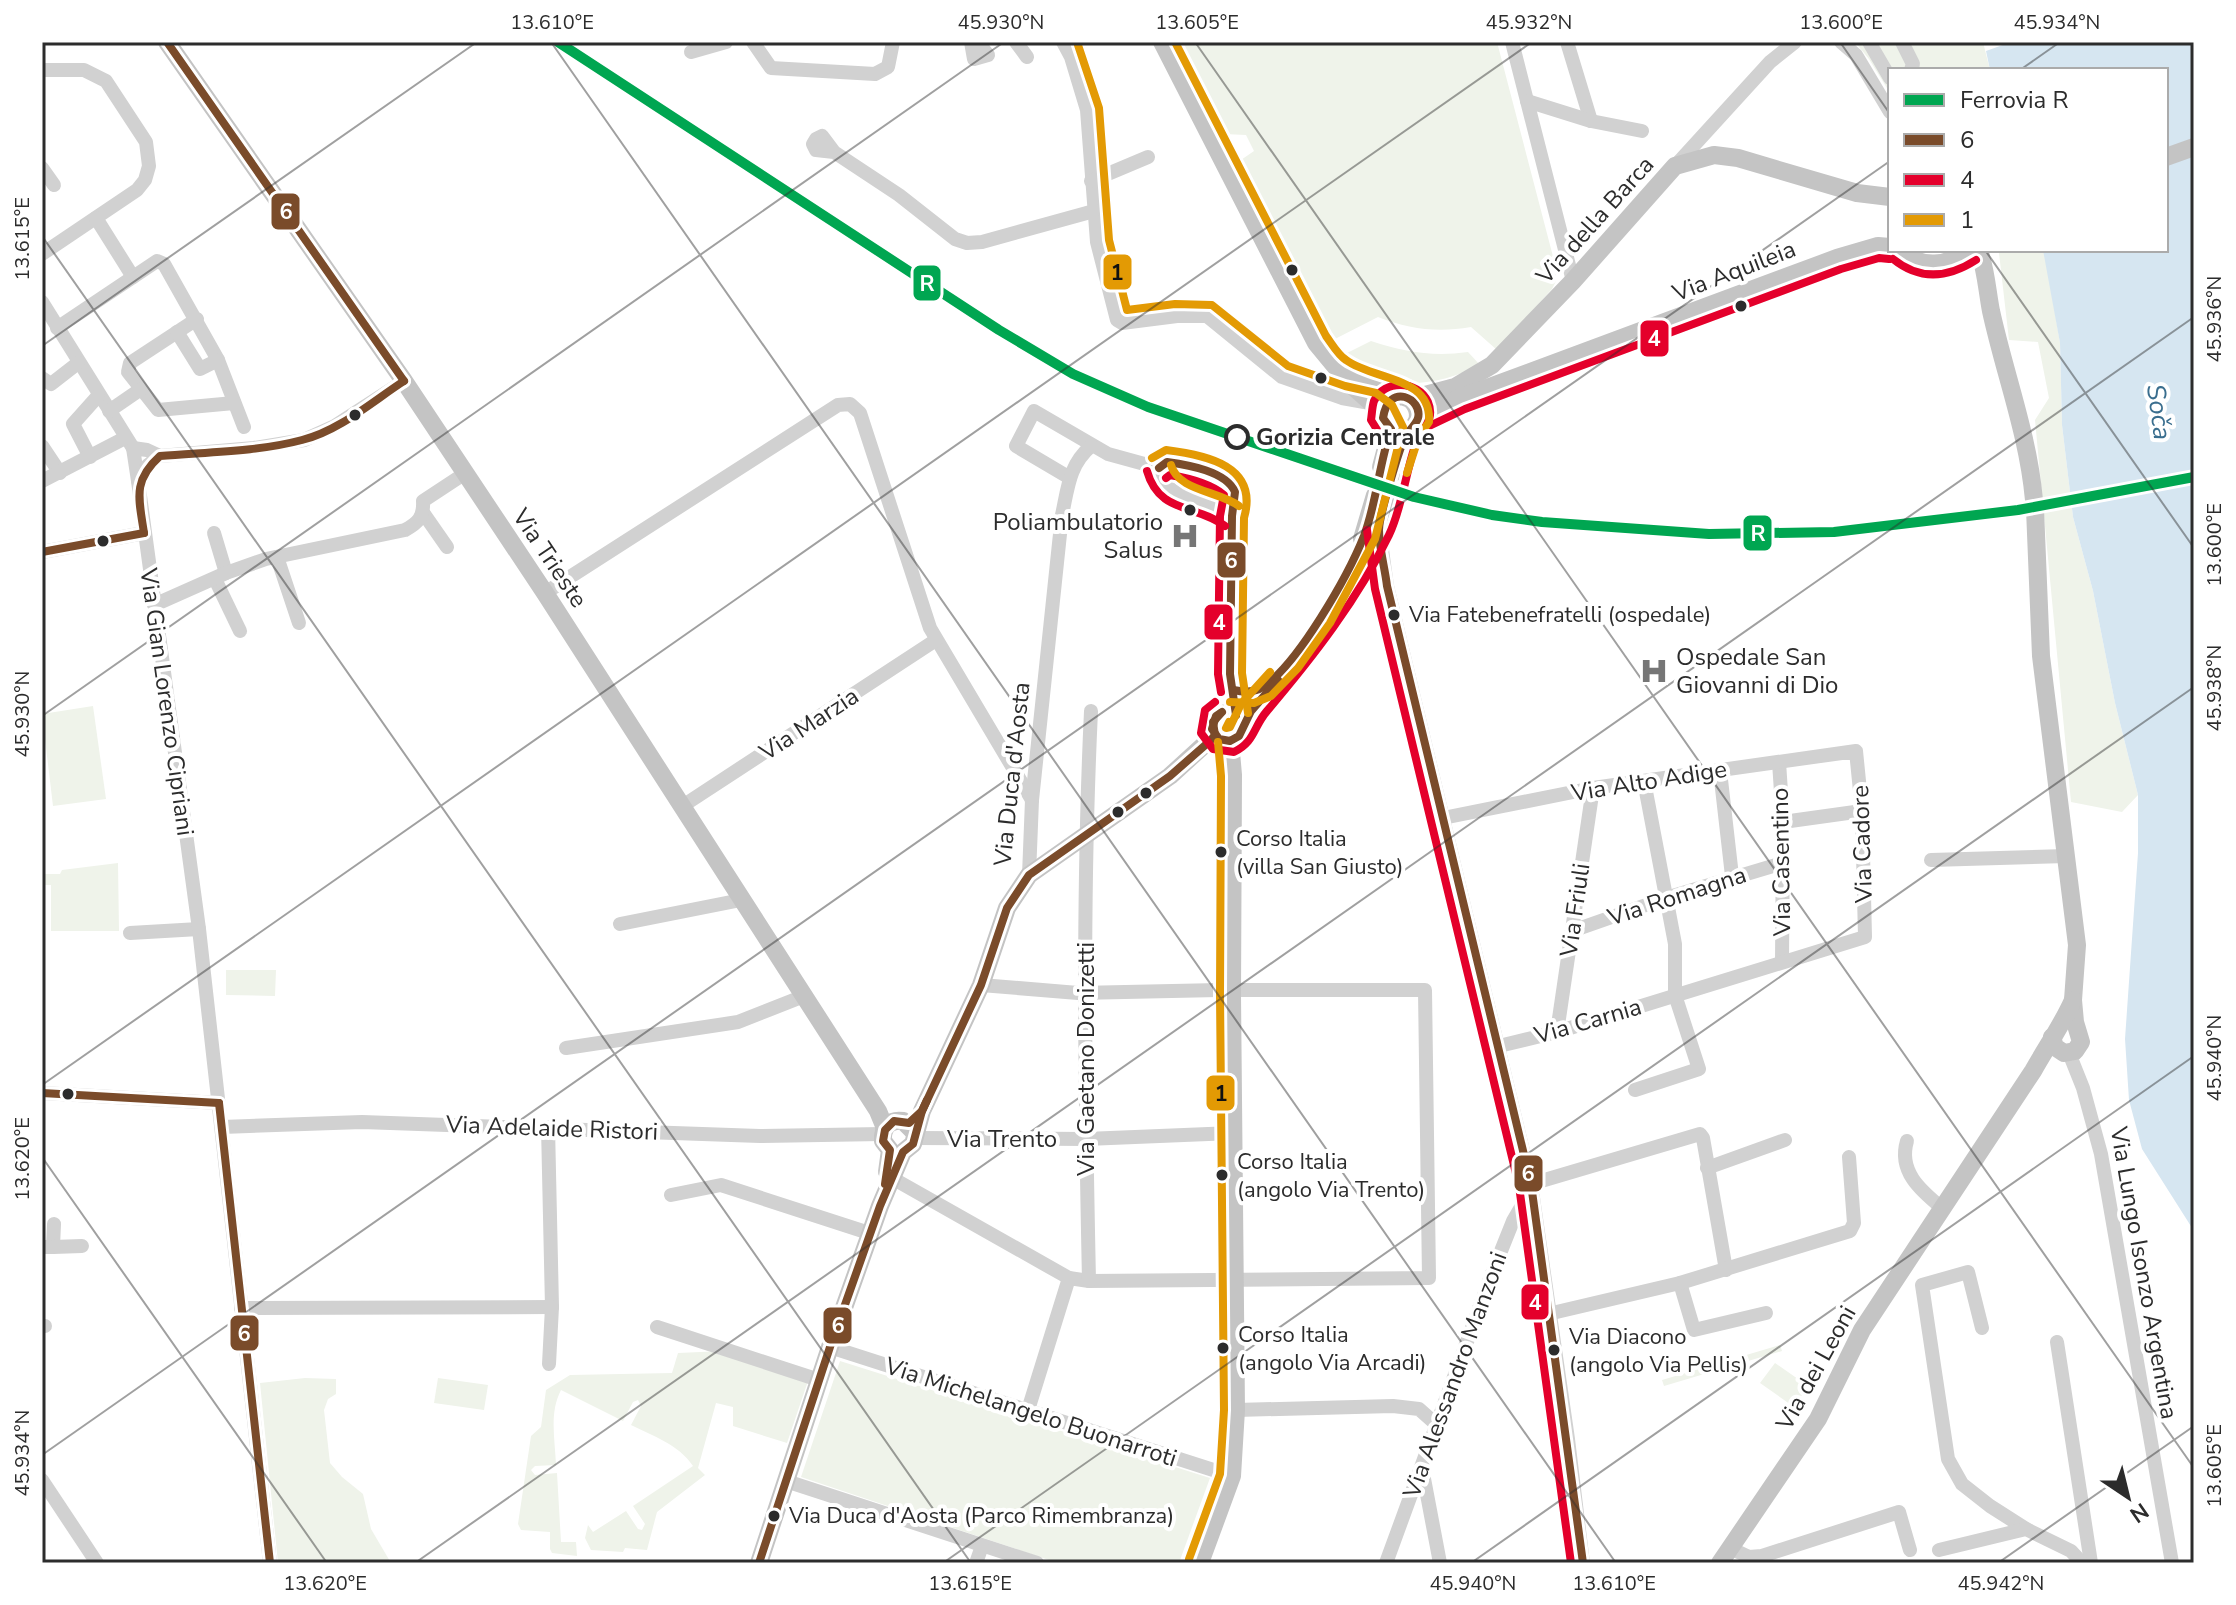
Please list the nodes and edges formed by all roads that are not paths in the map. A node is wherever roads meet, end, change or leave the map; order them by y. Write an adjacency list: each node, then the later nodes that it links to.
1 (167, 42): 55 (main road, Via Trieste)
2 (726, 42): 16 (street)
3 (753, 42): 4 (street)
4 (893, 42)
5 (971, 42): 6 (street)
6 (978, 42)
7 (1016, 42): 17 (street)
8 (1063, 42): 33 (street)
9 (1162, 42): 53 (main road)
10 (1512, 42): 21 (street)
11 (1567, 42): 23 (street)
12 (1795, 42): 30 (street, Via della Barca)
13 (1841, 42): 22 (street)
14 (1869, 42): 20 (street)
15 (1902, 42): 18 (street)
16 (691, 52)
17 (1027, 57)
18 (1912, 68)
19 (42, 70): 37 (street)
20 (1888, 75)
21 (1527, 101): 23 (street); 45 (street)
22 (1888, 109)
23 (1591, 121): 24 (street)
24 (1642, 131)
25 (2194, 147): 27 (main road)
26 (834, 152): 36 (street)
27 (2168, 156)
28 (1148, 157): 33 (street)
29 (2194, 159): 32 (main road)
30 (1675, 166): 35 (main road); 45 (main road, Via della Barca)
31 (42, 168): 34 (street)
32 (2168, 169)
33 (1091, 178): 36 (street)
34 (54, 185)
35 (1888, 197)
36 (1094, 211): 61 (street)
37 (96, 218): 41 (street); 44 (street)
38 (1888, 247): 61 (main road, Via Aquileia)
39 (1903, 252): 43 (main road)
40 (1966, 252): 43 (main road)
41 (42, 254)
42 (1984, 255): 47 (main road)
43 (1946, 263): 47 (main road)
44 (133, 277): 48 (street); 49 (street)
45 (1573, 281): 58 (main road, Via della Barca)
46 (42, 302): 49 (street)
47 (1991, 311): 105 (main road)
48 (197, 319): 50 (street); 51 (street)
49 (57, 328): 52 (street)
50 (177, 332): 51 (street); 56 (street)
51 (218, 360): 59 (street)
52 (78, 363): 54 (street); 57 (street)
53 (1337, 369): 58 (main road); 61 (main road)
54 (42, 378)
55 (404, 381): 66 (street); 70 (main road, Via Trieste)
56 (141, 389): 59 (street); 60 (street)
57 (98, 396): 60 (street); 67 (street)
58 (1405, 398): 61 (main road); 61 (main road)
59 (234, 403): 62 (street)
60 (109, 411): 63 (street)
61 (1394, 419): 68 (main road)
62 (244, 427)
63 (129, 443): 66 (street); 67 (street); 73 (street, Via Gian Lorenzo Cipriani)
64 (42, 446): 69 (street)
65 (1091, 446): 71 (street); 71 (street); 89 (street)
66 (160, 456): 73 (street)
67 (90, 457): 69 (street)
68 (1388, 470)
69 (60, 473): 72 (street)
70 (464, 474): 74 (street); 84 (main road, Via Trieste)
71 (1070, 478): 99 (street, Via Duca d'Aosta)
72 (42, 481)
73 (138, 481): 76 (street, Via Gian Lorenzo Cipriani)
74 (424, 514): 78 (street); 80 (street)
75 (1379, 528): 82 (main road); 83 (street); 90 (main road)
76 (144, 533): 79 (street); 85 (street, Via Gian Lorenzo Cipriani)
77 (214, 533): 81 (street)
78 (447, 547)
79 (42, 552)
80 (277, 557): 81 (street); 86 (street)
81 (220, 576): 85 (street); 87 (street)
82 (1350, 579): 83 (street); 93 (main road)
83 (1387, 586): 102 (street)
84 (545, 593): 88 (street); 100 (main road, Via Trieste)
85 (154, 605): 113 (street, Via Gian Lorenzo Cipriani)
86 (299, 623)
87 (240, 631)
88 (936, 640): 99 (street); 100 (street, Via Marzia)
89 (1230, 674): 91 (street); 93 (street)
90 (1263, 687): 91 (street); 93 (main road)
91 (1233, 690): 93 (street)
92 (1091, 711): 104 (street, Via Gaetano Donizetti)
93 (1228, 728): 104 (main road); 119 (main road)
94 (1856, 751): 95 (street, Via Alto Adige); 101 (street, Via Cadore)
95 (1779, 762): 96 (street, Via Alto Adige); 103 (street, Via Casentino)
96 (1720, 771): 97 (street, Via Alto Adige); 109 (street)
97 (1644, 781): 98 (street, Via Alto Adige); 110 (street)
98 (1593, 788): 102 (street, Via Alto Adige); 114 (street, Via Friuli)
99 (1032, 800): 108 (street, Via Duca d'Aosta)
100 (681, 807): 111 (main road, Via Trieste)
101 (1862, 811): 103 (street); 116 (street, Via Cadore)
102 (1443, 818): 125 (street)
103 (1783, 822): 107 (street, Via Casentino)
104 (1085, 837): 108 (main road); 120 (street, Via Gaetano Donizetti)
105 (2066, 856): 106 (street); 124 (main road)
106 (1931, 860)
107 (1783, 863): 109 (street, Via Romagna); 117 (street, Via Casentino)
108 (1029, 875): 118 (main road, Via Duca d'Aosta)
109 (1732, 876): 110 (street, Via Romagna)
110 (1666, 898): 114 (street, Via Romagna); 121 (street)
111 (741, 900): 112 (street); 122 (main road, Via Trieste)
112 (620, 924)
113 (199, 929): 115 (street); 129 (street, Via Gian Lorenzo Cipriani)
114 (1572, 931): 123 (street, Via Friuli)
115 (130, 933)
116 (1865, 937): 117 (street, Via Carnia)
117 (1782, 962): 121 (street, Via Carnia)
118 (981, 985): 120 (street); 132 (main road, Via Duca d'Aosta)
119 (1232, 990): 120 (street); 133 (main road); 150 (street)
120 (1085, 993): 134 (street, Via Gaetano Donizetti)
121 (1675, 995): 123 (street, Via Carnia); 127 (street)
122 (804, 996): 126 (street); 132 (main road, Via Trieste)
123 (1557, 1032): 125 (street, Via Carnia)
124 (2066, 1041): 143 (main road, Via dei Leoni); 186 (street, Via Lungo Isonzo Argentina)
125 (1499, 1046): 140 (street)
126 (566, 1048)
127 (1635, 1090)
128 (42, 1093): 129 (street)
129 (219, 1103): 130 (street, Via Gian Lorenzo Cipriani)
130 (222, 1127): 131 (street, Via Adelaide Ristori); 154 (street, Via Gian Lorenzo Cipriani)
131 (548, 1127): 132 (street, Via Adelaide Ristori); 153 (street)
132 (899, 1130): 134 (street, Via Trento); 139 (main road, Via Duca d'Aosta); 142 (main road, Via Duca d'Aosta)
133 (1233, 1133): 134 (street, Via Trento); 150 (main road)
134 (1086, 1139): 151 (street, Via Gaetano Donizetti)
135 (1785, 1140): 138 (street)
136 (1907, 1141): 143 (street)
137 (1849, 1157): 148 (street)
138 (1707, 1168): 140 (street); 148 (street)
139 (892, 1178): 142 (main road, Via Duca d'Aosta); 149 (street)
140 (1531, 1187): 156 (street); 165 (street, Via Alessandro Manzoni)
141 (671, 1195): 145 (street)
142 (880, 1206): 145 (main road, Via Duca d'Aosta)
143 (1942, 1208): 174 (main road, Via dei Leoni)
144 (54, 1224): 147 (street)
145 (869, 1233): 160 (main road, Via Duca d'Aosta)
146 (82, 1246): 147 (street)
147 (48, 1247)
148 (1726, 1270): 152 (street)
149 (1069, 1278): 151 (street); 163 (street)
150 (1235, 1278): 151 (street); 164 (main road)
151 (1089, 1281)
152 (1680, 1283): 155 (street); 156 (street)
153 (552, 1307): 154 (street); 161 (street)
154 (241, 1308): 176 (street, Via Gian Lorenzo Cipriani)
155 (1766, 1313)
156 (1548, 1314): 183 (street)
157 (657, 1327): 162 (street)
158 (1982, 1328): 170 (street)
159 (2057, 1342): 185 (street)
160 (830, 1347): 162 (main road, Via Duca d'Aosta); 163 (street, Via Michelangelo Buonarroti)
161 (549, 1364)
162 (819, 1380): 169 (main road, Via Duca d'Aosta)
163 (1028, 1410): 167 (street, Via Michelangelo Buonarroti)
164 (1236, 1410): 165 (street); 167 (main road)
165 (1437, 1425): 166 (street, Via Alessandro Manzoni)
166 (1422, 1468): 181 (street, Via Alessandro Manzoni); 182 (street)
167 (1232, 1476): 180 (main road)
168 (42, 1480): 175 (street)
169 (786, 1481): 171 (street); 177 (main road, Via Duca d'Aosta)
170 (2026, 1529): 173 (street); 184 (street)
171 (982, 1546): 178 (street); 179 (street)
172 (1910, 1550): 174 (street, Via dei Leoni)
173 (1939, 1550)
174 (1725, 1556)
175 (97, 1563)
176 (270, 1563)
177 (759, 1563)
178 (976, 1563)
179 (1037, 1563)
180 (1200, 1563)
181 (1386, 1563)
182 (1440, 1563)
183 (1583, 1563)
184 (2082, 1563)
185 (2091, 1563)
186 (2172, 1563)

